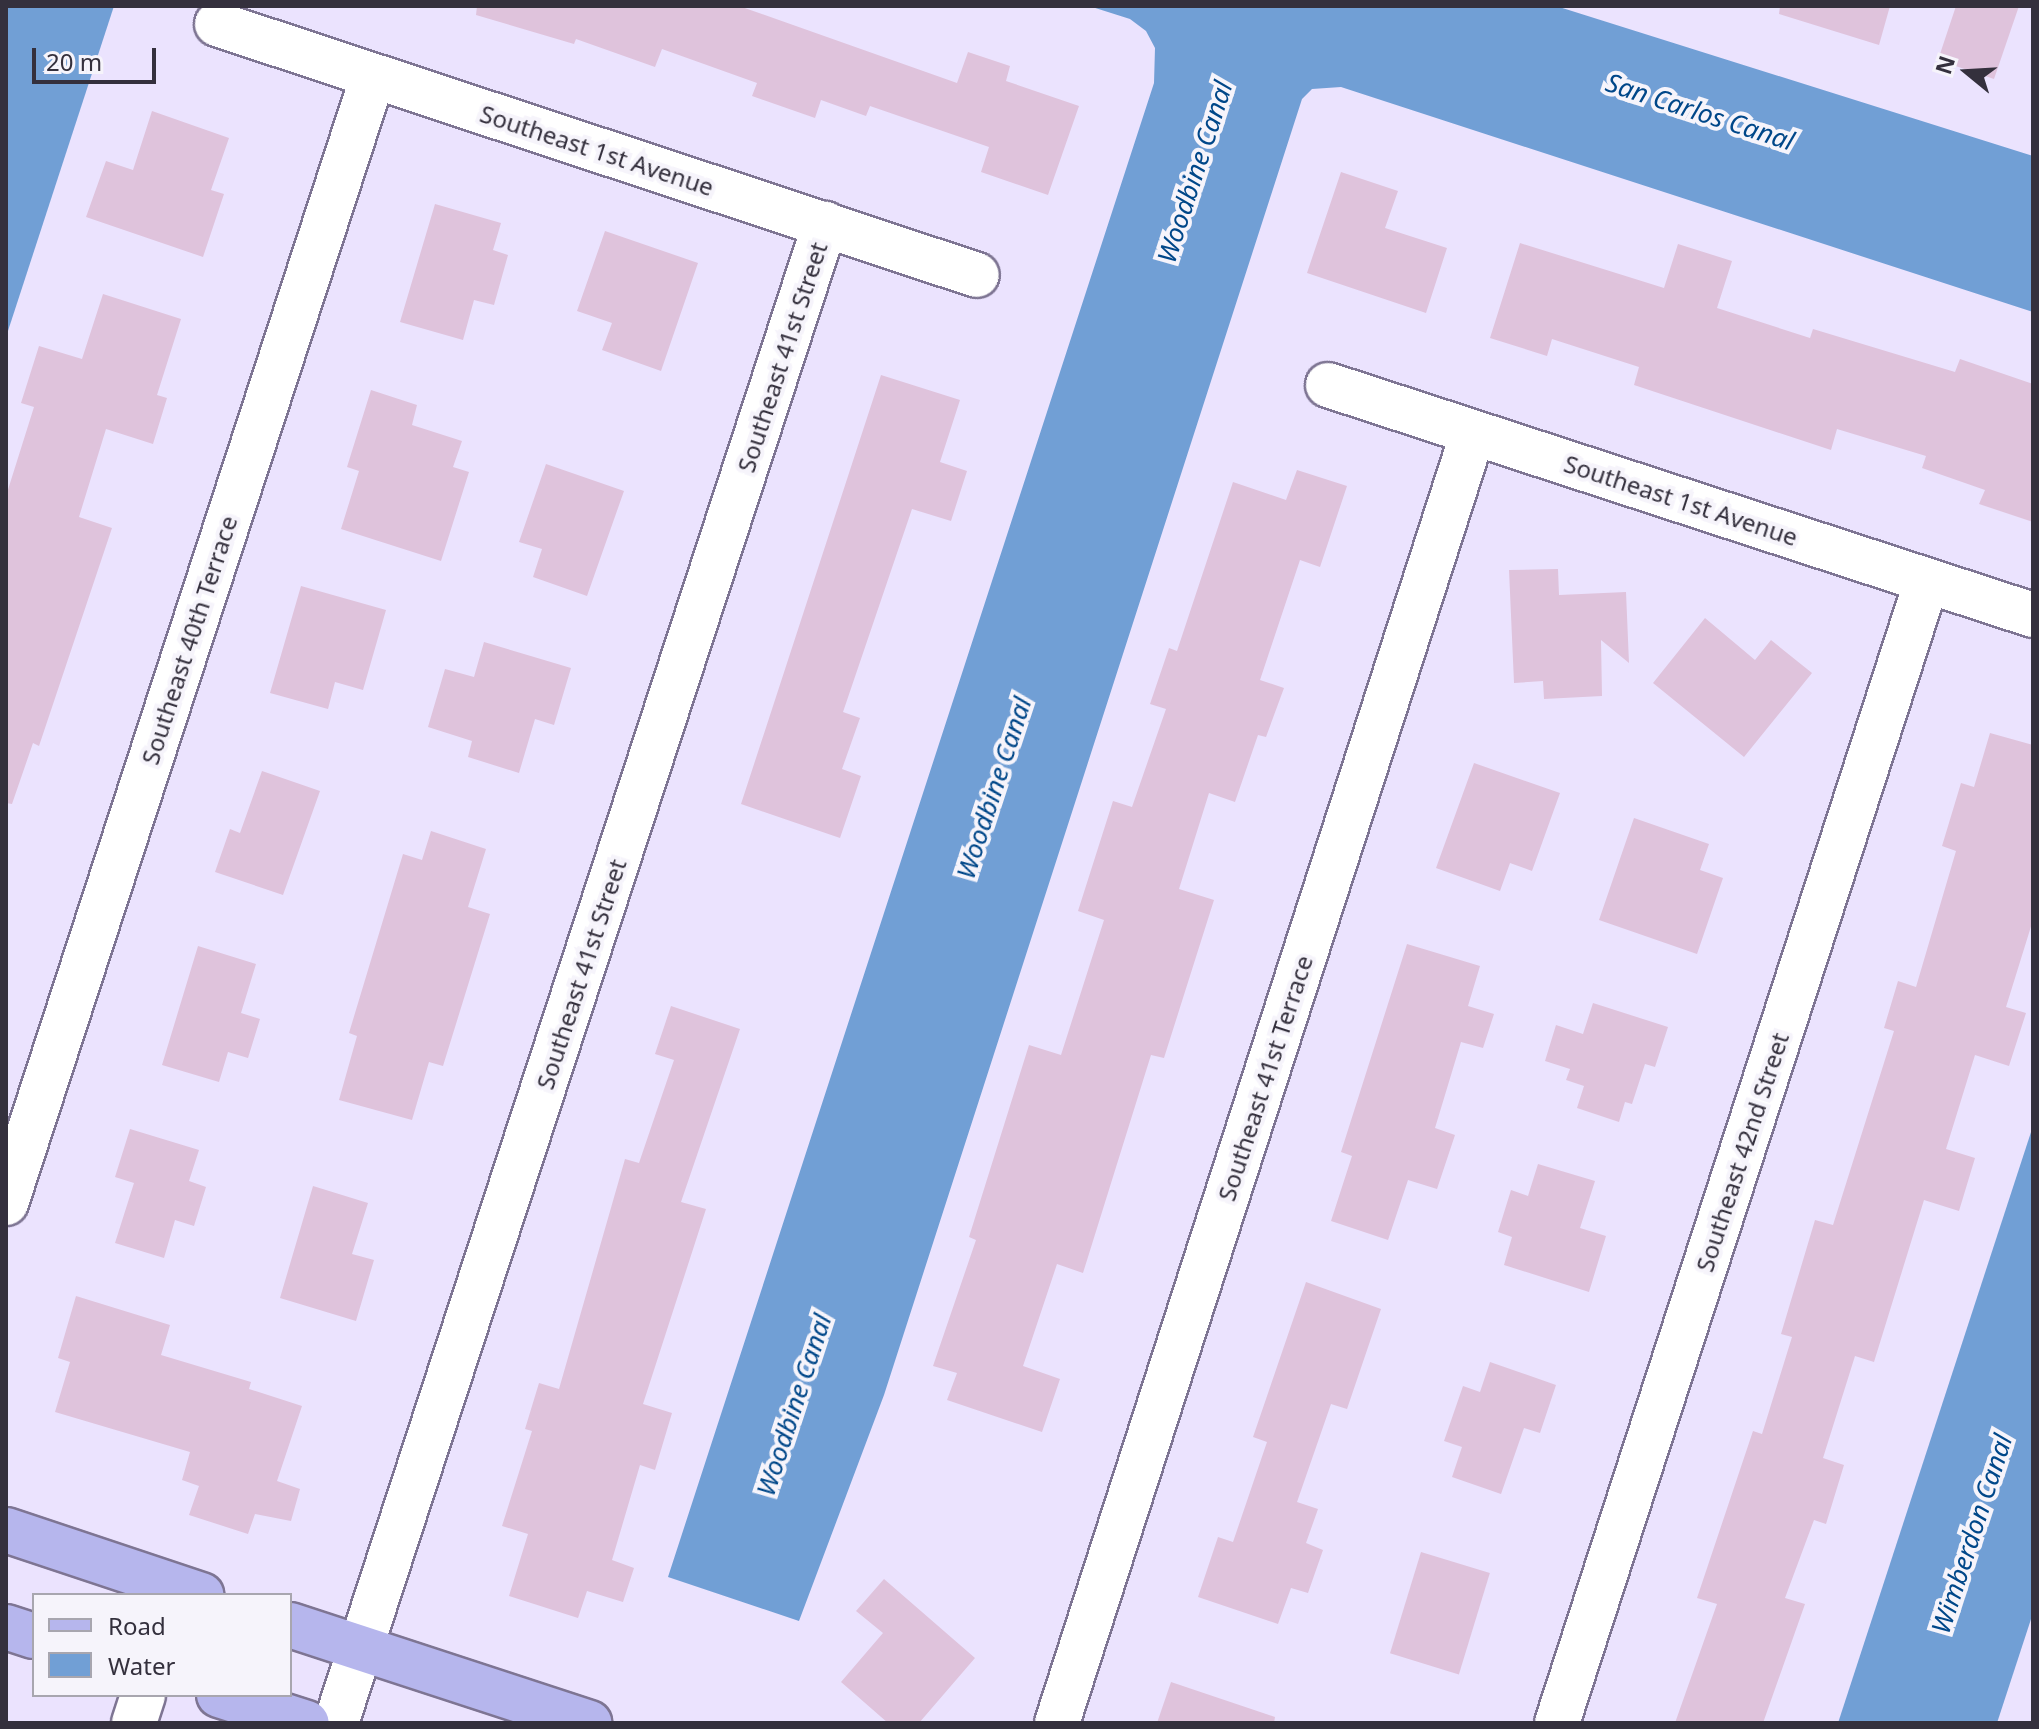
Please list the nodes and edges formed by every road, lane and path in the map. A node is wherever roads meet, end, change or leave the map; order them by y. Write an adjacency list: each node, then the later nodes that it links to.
1 (217, 24): 2 (street, Southeast 1st Avenue)
2 (373, 76): 3 (street, Southeast 1st Avenue); 9 (street, Southeast 40th Terrace)
3 (825, 224): 4 (street, Southeast 1st Avenue); 15 (street, Southeast 41st Street)
4 (977, 275)
5 (1328, 385): 6 (street, Southeast 1st Avenue)
6 (1473, 433): 7 (street, Southeast 1st Avenue); 22 (street, Southeast 41st Terrace)
7 (1927, 580): 8 (street, Southeast 1st Avenue); 23 (street, Southeast 42nd Street)
8 (2033, 615)
9 (6, 1203)
10 (6, 1530): 11 (main road)
11 (184, 1592)
12 (292, 1626): 15 (main road)
13 (6, 1627): 14 (main road)
14 (32, 1635)
15 (360, 1648): 20 (street, Southeast 41st Street); 21 (main road)
16 (142, 1697): 18 (street)
17 (225, 1697): 19 (main road)
18 (134, 1723)
19 (307, 1723)
20 (336, 1723)
21 (589, 1723)
22 (1057, 1723)
23 (1557, 1723)

